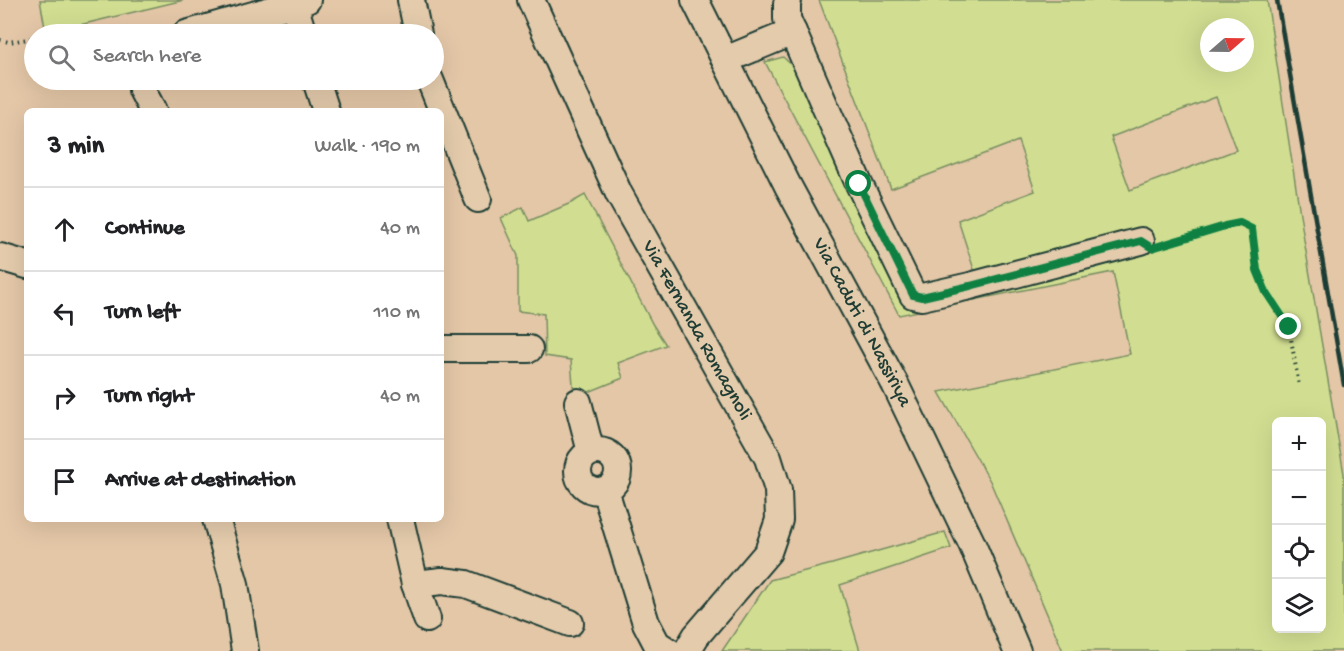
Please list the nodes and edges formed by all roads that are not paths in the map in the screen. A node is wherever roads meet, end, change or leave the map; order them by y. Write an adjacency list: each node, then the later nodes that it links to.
1 (411, 0): 8 (street)
2 (531, 0): 32 (street, Via Fernanda Romagnoli)
3 (695, 0): 10 (street, Via Caduti di Nassiriya)
4 (788, 0): 9 (street)
5 (301, 2): 6 (street); 7 (street)
6 (222, 24)
7 (302, 24)
8 (416, 24)
9 (793, 32): 10 (street); 19 (street)
10 (725, 60): 33 (street, Via Caduti di Nassiriya)
11 (142, 90): 14 (street)
12 (319, 90): 15 (street)
13 (434, 90): 16 (street)
14 (151, 108)
15 (325, 108)
16 (441, 108)
17 (444, 115): 18 (street)
18 (478, 199)
19 (1141, 241)
20 (0, 256): 21 (street)
21 (24, 264)
22 (444, 349): 23 (street)
23 (529, 349)
24 (578, 402): 31 (street)
25 (217, 522): 30 (street)
26 (401, 522): 27 (street)
27 (416, 584): 28 (street); 29 (street)
28 (427, 619)
29 (570, 622)
30 (245, 651)
31 (668, 651)
32 (687, 651)
33 (1017, 651)

